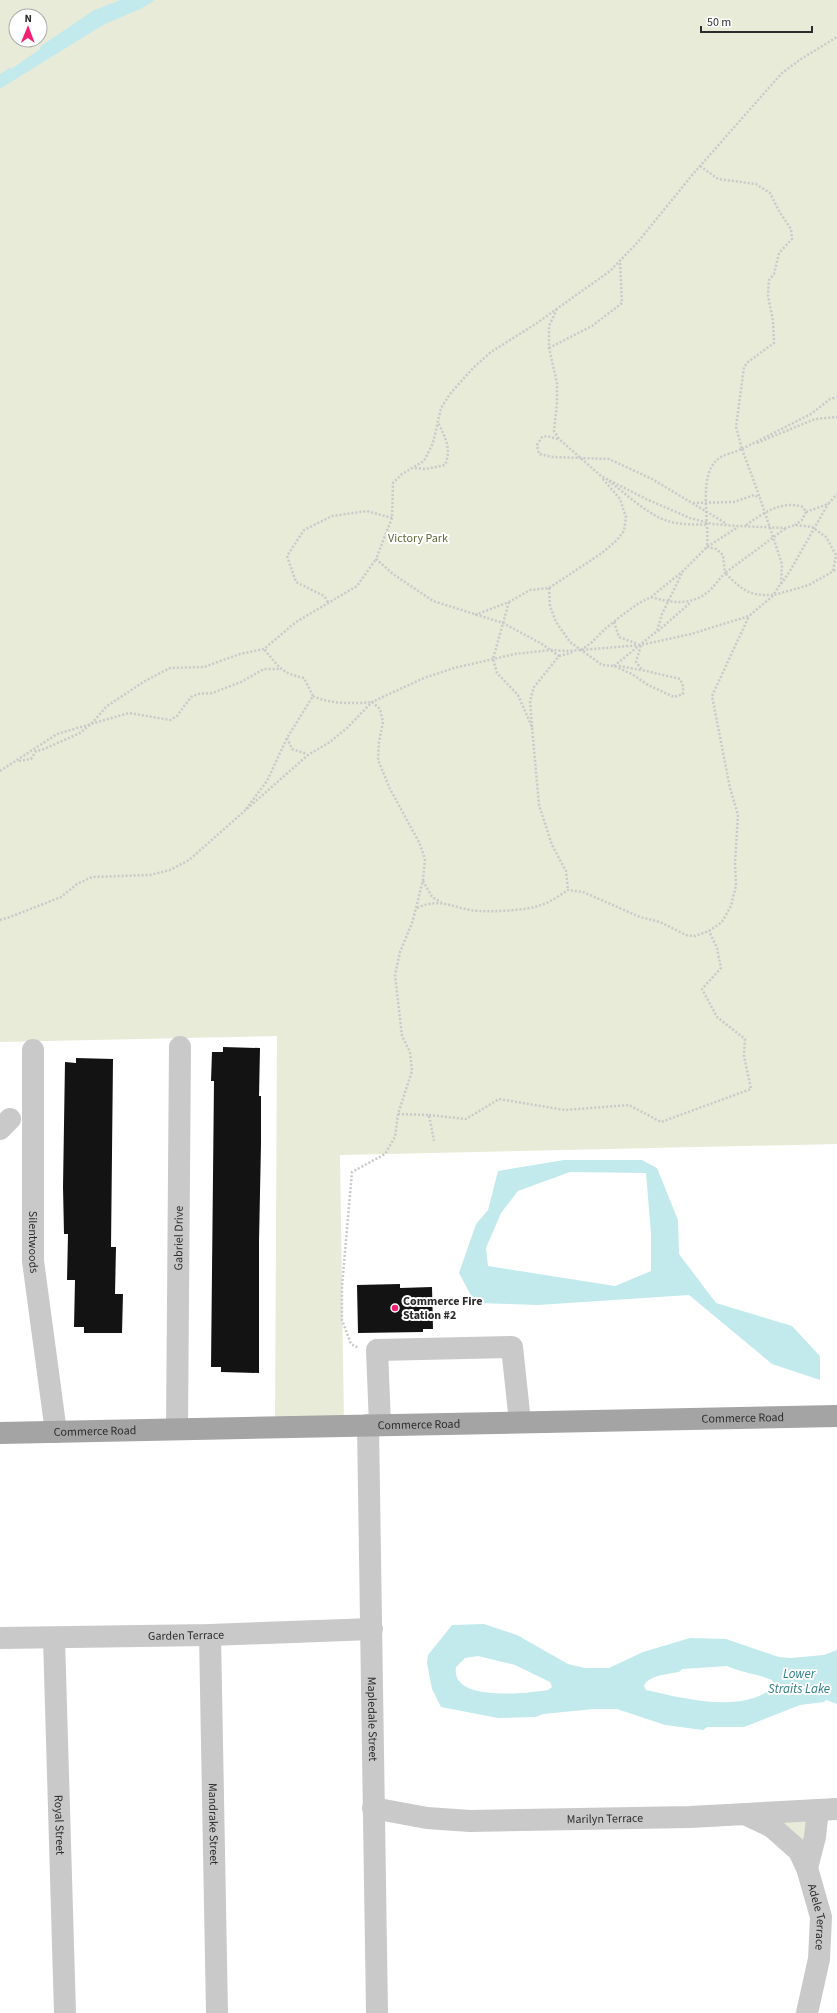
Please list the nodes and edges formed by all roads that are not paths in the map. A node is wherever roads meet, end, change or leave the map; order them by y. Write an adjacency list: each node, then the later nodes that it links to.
1 (180, 1047): 6 (street, Gabriel Drive)
2 (33, 1050): 7 (street, Silentwoods)
3 (837, 1416): 4 (main road, Commerce Road)
4 (520, 1422): 5 (main road, Commerce Road); 5 (street, Mapledale Street)
5 (374, 1425): 6 (main road, Commerce Road); 9 (street, Mapledale Street)
6 (177, 1429): 7 (main road, Commerce Road)
7 (56, 1432): 8 (main road, Commerce Road)
8 (0, 1433)
9 (372, 1629): 10 (street, Garden Terrace); 13 (street, Mapledale Street)
10 (210, 1635): 12 (street, Garden Terrace); 18 (street, Mandrake Street)
11 (0, 1638): 12 (street, Garden Terrace)
12 (54, 1638): 17 (street, Royal Street)
13 (373, 1808): 15 (street, Marilyn Terrace); 19 (street, Mapledale Street)
14 (827, 1810): 15 (street, Marilyn Terrace); 16 (street, Adele Terrace)
15 (747, 1815): 16 (street, Adele Terrace)
16 (806, 1868): 20 (street, Adele Terrace)
17 (66, 2013)
18 (217, 2013)
19 (376, 2013)
20 (807, 2013)

